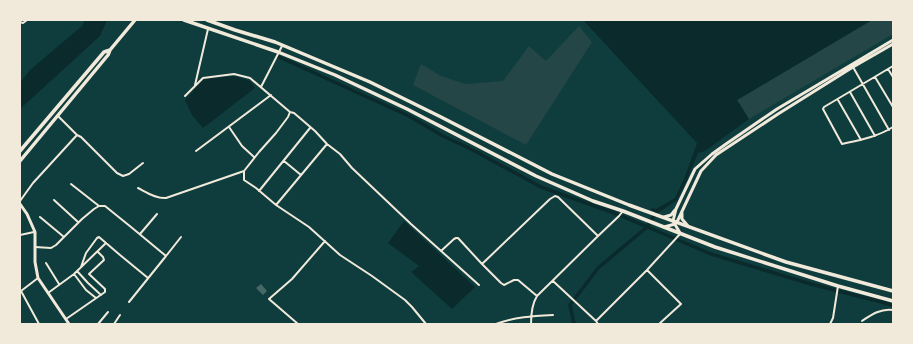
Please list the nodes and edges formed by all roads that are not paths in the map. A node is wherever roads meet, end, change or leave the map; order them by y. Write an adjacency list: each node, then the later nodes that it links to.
1 (27, 20): 5 (street)
2 (135, 20): 10 (main road)
3 (184, 20): 6 (main road)
4 (207, 20): 9 (main road)
5 (20, 22)
6 (208, 28): 11 (main road); 18 (street)
7 (893, 40): 12 (main road)
8 (893, 44): 12 (main road)
9 (282, 45): 11 (street); 55 (main road)
10 (110, 50): 26 (main road); 35 (main road)
11 (278, 52): 19 (street); 51 (main road)
12 (852, 66): 17 (street); 50 (main road); 52 (main road)
13 (893, 66): 14 (street)
14 (888, 69): 15 (street); 16 (street)
15 (875, 77): 17 (street); 24 (street)
16 (893, 77)
17 (862, 84): 20 (street); 30 (street)
18 (195, 86): 19 (street); 22 (street)
19 (261, 87): 21 (street)
20 (850, 92): 23 (street); 32 (street)
21 (270, 95): 25 (street); 27 (street)
22 (185, 96)
23 (838, 100): 33 (street); 33 (street)
24 (893, 107)
25 (290, 112): 29 (street); 37 (street)
26 (58, 116): 31 (street); 38 (main road)
27 (229, 127): 36 (street); 37 (street)
28 (893, 127): 30 (street)
29 (311, 128): 34 (street); 39 (street)
30 (889, 130): 32 (street)
31 (77, 135): 40 (street); 47 (street)
32 (875, 136): 33 (street)
33 (861, 140)
34 (327, 144): 42 (street); 71 (street)
35 (20, 151)
36 (196, 152)
37 (254, 157): 41 (street)
38 (20, 161)
39 (284, 161): 42 (street); 45 (street)
40 (143, 163)
41 (244, 170): 44 (street); 45 (street)
42 (301, 175): 48 (street)
43 (71, 184): 49 (street)
44 (138, 188)
45 (259, 191): 48 (street)
46 (54, 200): 56 (street)
47 (20, 202): 60 (main road)
48 (276, 205): 67 (street)
49 (99, 206): 56 (street); 61 (street)
50 (676, 209): 55 (main road); 57 (main road)
51 (623, 211): 59 (main road); 64 (street)
52 (682, 212): 57 (main road); 58 (main road)
53 (157, 214): 61 (street)
54 (40, 217): 66 (street)
55 (664, 217): 57 (main road)
56 (79, 222): 66 (street)
57 (675, 223): 58 (main road); 59 (main road); 63 (main road)
58 (688, 226): 85 (main road)
59 (663, 227): 63 (main road)
60 (35, 232): 62 (street); 69 (main road)
61 (140, 234): 72 (street)
62 (20, 235)
63 (679, 235): 76 (street); 84 (main road)
64 (598, 236): 74 (street); 81 (street)
65 (181, 237): 72 (street)
66 (64, 238): 69 (street)
67 (325, 241): 106 (street); 107 (street)
68 (106, 243): 70 (street); 75 (street); 80 (street)
69 (34, 247): 79 (main road)
70 (98, 252): 75 (street); 88 (street)
71 (441, 252): 74 (street); 83 (street)
72 (166, 256): 80 (street)
73 (46, 263): 82 (street)
74 (482, 264): 89 (street)
75 (80, 268): 77 (street)
76 (647, 270): 99 (street); 111 (street)
77 (77, 271): 78 (street); 88 (street)
78 (74, 274): 82 (street); 90 (street)
79 (38, 278): 86 (street); 87 (main road)
80 (148, 278): 92 (street)
81 (552, 281): 89 (street); 99 (street)
82 (59, 284): 87 (street)
83 (479, 285)
84 (838, 287): 91 (main road); 112 (street)
85 (893, 291)
86 (20, 292): 102 (street)
87 (48, 293): 98 (main road)
88 (101, 295): 90 (street)
89 (537, 296): 97 (street)
90 (96, 298): 98 (street)
91 (893, 301)
92 (129, 302)
93 (893, 310): 100 (street)
94 (108, 312): 104 (street)
95 (120, 315): 105 (street)
96 (553, 315): 97 (street)
97 (531, 317): 101 (street); 109 (street)
98 (66, 319): 103 (main road)
99 (596, 321): 110 (street)
100 (862, 321)
101 (503, 323): 108 (street)
102 (39, 324)
103 (69, 324)
104 (98, 324)
105 (114, 324)
106 (298, 324)
107 (426, 324)
108 (496, 324)
109 (531, 324)
110 (598, 324)
111 (660, 324)
112 (830, 324)

